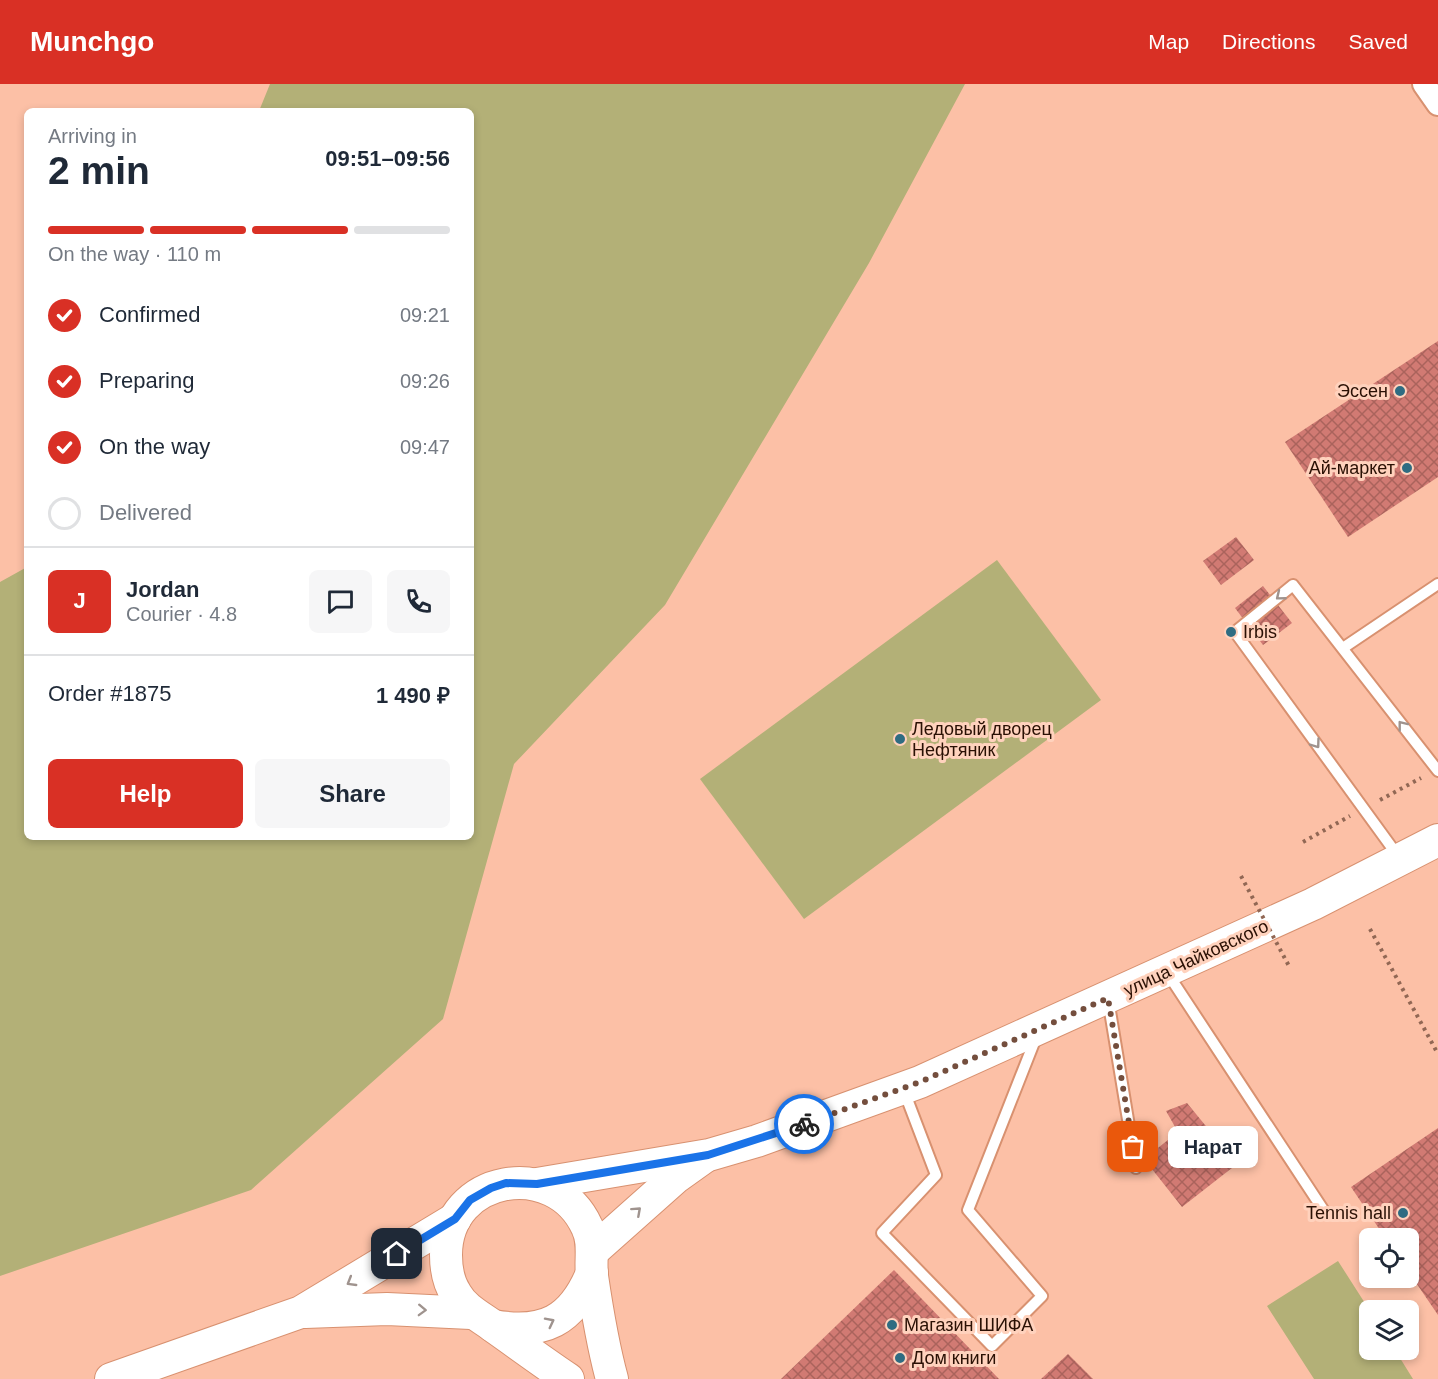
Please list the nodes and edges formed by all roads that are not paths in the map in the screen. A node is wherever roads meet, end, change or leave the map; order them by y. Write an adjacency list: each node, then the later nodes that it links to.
1 (1424, 84): 2 (street)
2 (1438, 104)
3 (1438, 584): 4 (lane)
4 (1342, 648): 5 (lane, one-way to 4); 7 (lane, one-way to 7)
5 (1438, 771)
6 (1438, 840): 7 (main road, улица Чайковского)
7 (1400, 860): 8 (main road, улица Чайковского)
8 (1167, 971): 9 (main road, улица Чайковского); 15 (lane)
9 (1108, 998): 10 (main road, улица Чайковского); 13 (lane)
10 (1039, 1029): 11 (main road, улица Чайковского); 11 (lane)
11 (903, 1088): 12 (main road, улица Чайковского)
12 (708, 1155): 14 (main road, улица Чайковского); 17 (main road, one-way to 12)
13 (1137, 1168)
14 (537, 1184): 16 (main road); 17 (main road)
15 (1324, 1211)
16 (455, 1219): 18 (main road, one-way to 18); 19 (main road)
17 (593, 1261): 19 (main road, one-way to 17); 22 (main road)
18 (301, 1312): 19 (main road, one-way to 19); 20 (main road)
19 (482, 1319): 21 (main road)
20 (111, 1379)
21 (568, 1379)
22 (612, 1379)

